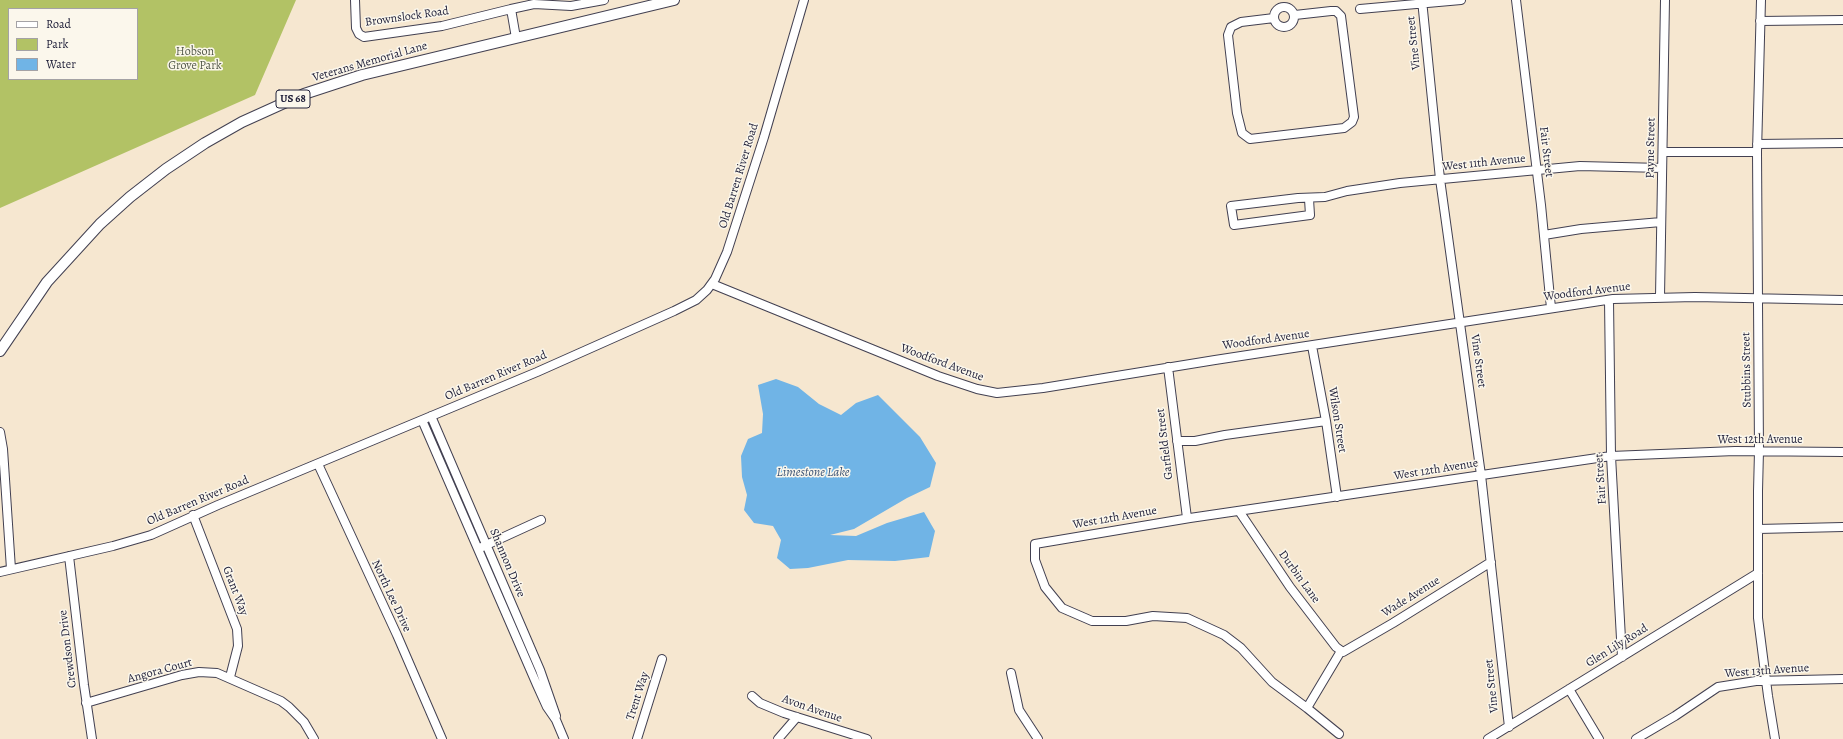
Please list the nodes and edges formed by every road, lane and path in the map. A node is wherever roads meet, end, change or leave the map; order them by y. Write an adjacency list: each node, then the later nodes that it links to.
1 (355, 0): 11 (street, Brownslock Road)
2 (604, 0): 11 (street)
3 (674, 0): 17 (main road, Veterans Memorial Lane / US 68)
4 (804, 0): 27 (street, Old Barren River Road)
5 (1461, 0): 9 (street)
6 (1516, 0): 22 (street, Fair Street)
7 (1665, 0): 20 (street, Payne Street)
8 (1761, 0): 16 (street, Stubbins Street)
9 (1422, 2): 12 (street); 23 (street, Vine Street)
10 (1282, 3): 13 (street); 14 (street)
11 (511, 8): 17 (street)
12 (1360, 9)
13 (1294, 15): 14 (street); 14 (street)
14 (1274, 18)
15 (1843, 20): 16 (street)
16 (1760, 21): 19 (street, Stubbins Street)
17 (516, 38): 34 (main road, Veterans Memorial Lane / US 68)
18 (1843, 143): 19 (street)
19 (1757, 148): 20 (street); 29 (street, Stubbins Street)
20 (1663, 152): 21 (street, Payne Street)
21 (1662, 168): 22 (street, West 11th Avenue); 25 (street, Payne Street)
22 (1537, 169): 23 (street, West 11th Avenue); 26 (street, Fair Street)
23 (1440, 179): 24 (street, West 11th Avenue); 33 (street, Vine Street)
24 (1309, 199): 24 (street, West 11th Avenue)
25 (1661, 222): 26 (street); 28 (street, Payne Street)
26 (1544, 235): 32 (street, Fair Street)
27 (712, 284): 36 (street, Woodford Avenue); 37 (street, Old Barren River Road)
28 (1660, 297): 29 (street, Woodford Avenue); 30 (street, Woodford Avenue)
29 (1758, 298): 31 (street, Woodford Avenue); 42 (street, Stubbins Street)
30 (1608, 300): 32 (street, Woodford Avenue); 44 (street, Fair Street)
31 (1843, 300)
32 (1551, 308): 33 (street, Woodford Avenue)
33 (1460, 323): 35 (street, Woodford Avenue); 46 (street, Vine Street)
34 (1, 346)
35 (1312, 346): 36 (street, Woodford Avenue); 39 (street, Wilson Street)
36 (1168, 367): 41 (street, Garfield Street)
37 (431, 416): 38 (street, Old Barren River Road); 47 (street, Shannon Drive)
38 (422, 420): 45 (street, Old Barren River Road); 48 (street, Shannon Drive)
39 (1326, 421): 41 (street); 49 (street, Wilson Street)
40 (0, 432): 60 (street)
41 (1177, 441): 52 (street, Garfield Street)
42 (1759, 451): 43 (street, West 12th Avenue); 44 (street, West 12th Avenue); 55 (street, Stubbins Street)
43 (1843, 452)
44 (1611, 456): 46 (street, West 12th Avenue); 66 (street, Fair Street)
45 (318, 464): 51 (street, Old Barren River Road); 82 (street, North Lee Drive)
46 (1481, 475): 49 (street, West 12th Avenue); 59 (street, Vine Street)
47 (458, 481): 48 (street); 56 (street, Shannon Drive)
48 (450, 485): 57 (street, Shannon Drive)
49 (1337, 497): 50 (street, West 12th Avenue)
50 (1239, 511): 52 (street, West 12th Avenue); 65 (street, Durbin Lane)
51 (193, 515): 58 (street, Old Barren River Road); 69 (street, Grant Way)
52 (1187, 518): 75 (street, West 12th Avenue)
53 (541, 520): 56 (street)
54 (1843, 527): 55 (street)
55 (1758, 529): 62 (street, Stubbins Street)
56 (486, 545): 57 (street); 63 (street, Shannon Drive)
57 (477, 549): 64 (street, Shannon Drive)
58 (69, 556): 60 (street, Old Barren River Road); 74 (street, Crewdson Drive)
59 (1491, 562): 65 (street, Wade Avenue); 78 (street, Vine Street)
60 (11, 569): 61 (street, Old Barren River Road)
61 (0, 572)
62 (1758, 573): 66 (street, Glen Lily Road); 71 (street, Stubbins Street)
63 (524, 634): 64 (street); 77 (street, Shannon Drive)
64 (516, 638): 77 (street, Shannon Drive)
65 (1342, 651): 75 (street)
66 (1622, 657): 72 (street, Glen Lily Road)
67 (662, 659): 84 (street, Trent Way)
68 (1011, 673): 87 (street)
69 (230, 677): 74 (street, Angora Court); 81 (street, Angora Court)
70 (1843, 679): 71 (street, West 13th Avenue)
71 (1766, 681): 90 (street, West 13th Avenue); 91 (street, Stubbins Street)
72 (1569, 689): 78 (street, Glen Lily Road); 89 (street)
73 (752, 696): 76 (street, Avon Avenue)
74 (86, 703): 80 (street, Crewdson Drive)
75 (1307, 708): 79 (street)
76 (797, 717): 85 (street); 86 (street, Avon Avenue)
77 (556, 720): 83 (street, Shannon Drive)
78 (1509, 726): 88 (street, Glen Lily Road)
79 (1339, 734)
80 (92, 739)
81 (314, 739)
82 (442, 739)
83 (564, 739)
84 (637, 739)
85 (778, 739)
86 (867, 739)
87 (1038, 739)
88 (1488, 739)
89 (1599, 739)
90 (1636, 739)
91 (1775, 739)

